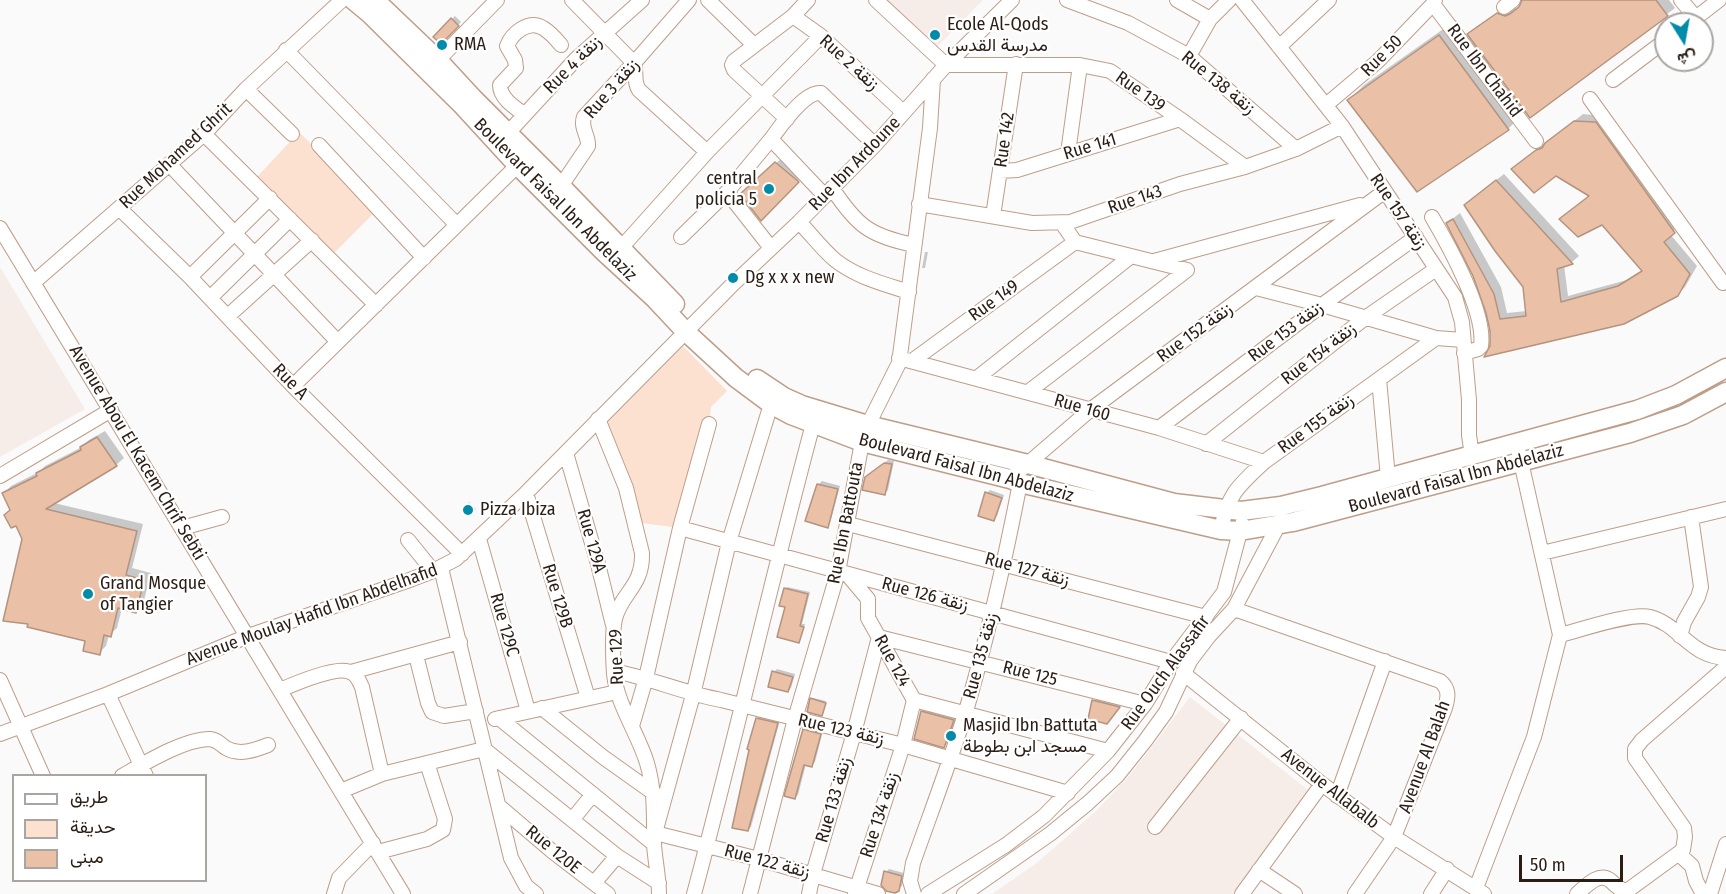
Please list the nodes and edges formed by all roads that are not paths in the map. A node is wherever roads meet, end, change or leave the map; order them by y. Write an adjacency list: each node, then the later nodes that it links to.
1 (342, 0): 28 (street, Rue Mohamed Ghrit)
2 (353, 0): 56 (main road, Boulevard Faisal Ibn Abdelaziz)
3 (375, 0): 30 (main road, Boulevard Faisal Ibn Abdelaziz)
4 (497, 0): 30 (street)
5 (572, 0): 22 (street)
6 (642, 0): 22 (street, Rue 4 زنقة)
7 (689, 0): 31 (street, Rue 3 زنقة)
8 (808, 0): 20 (street)
9 (876, 0): 33 (street)
10 (1012, 0): 33 (street, Rue Ibn Ardoune)
11 (1067, 0): 29 (street, Rue 138 زنقة)
12 (1177, 0): 21 (street)
13 (1228, 0): 21 (street)
14 (1329, 0): 26 (street)
15 (1719, 0): 19 (street)
16 (1245, 1): 26 (street, Rue 157 زنقة)
17 (714, 2): 25 (street)
18 (1434, 2): 40 (street, Rue 50); 50 (street, Rue Ibn Chahid)
19 (1704, 12)
20 (793, 16): 23 (street, Rue 2 زنقة); 25 (street)
21 (1210, 19): 29 (street)
22 (605, 32): 31 (street); 42 (street, Rue 4 زنقة)
23 (821, 36): 38 (street); 41 (street, Rue 2 زنقة)
24 (561, 45): 42 (street)
25 (754, 45): 38 (street)
26 (1279, 48): 40 (street, Rue 157 زنقة)
27 (1654, 49): 36 (street)
28 (286, 50): 37 (street, Rue Mohamed Ghrit); 73 (street)
29 (1189, 56): 53 (street, Rue 138 زنقة)
30 (438, 60): 46 (main road, Boulevard Faisal Ibn Abdelaziz)
31 (634, 63): 54 (street); 60 (street, Rue 3 زنقة)
32 (1016, 64): 33 (street, Rue 139); 34 (street, Rue 139); 59 (street, Rue 142)
33 (946, 65): 35 (street, Rue Ibn Ardoune)
34 (1080, 65): 44 (street, Rue 139); 55 (street)
35 (933, 79): 41 (street, Rue Ibn Ardoune); 66 (street, Rue Ibn Battouta)
36 (1613, 80)
37 (246, 88): 47 (street, Rue Mohamed Ghrit); 48 (street)
38 (761, 96): 43 (street); 54 (street)
39 (1590, 99): 91 (street)
40 (1326, 105): 45 (street, Rue 157 زنقة)
41 (903, 112): 52 (street, Rue Ibn Ardoune)
42 (524, 114): 46 (street, Rue 4 زنقة)
43 (787, 119): 49 (street); 52 (street)
44 (1180, 119): 55 (street, Rue 141); 58 (street, Rue 139)
45 (1342, 126): 53 (street, Rue 143); 63 (street, Rue 157 زنقة)
46 (508, 133): 56 (main road, Boulevard Faisal Ibn Abdelaziz)
47 (204, 134): 57 (street, Rue Mohamed Ghrit); 64 (street)
48 (292, 134)
49 (771, 139): 61 (street); 62 (street)
50 (1536, 141)
51 (319, 145): 85 (street)
52 (875, 145): 62 (street, Rue Ibn Ardoune)
53 (1296, 149): 58 (street, Rue 143)
54 (707, 152): 81 (street)
55 (1068, 153): 59 (street, Rue 141)
56 (523, 160): 60 (main road, Boulevard Faisal Ibn Abdelaziz); 73 (street); 99 (main road, Boulevard Faisal Ibn Abdelaziz)
57 (169, 164): 67 (street, Rue Mohamed Ghrit); 75 (street)
58 (1245, 167): 72 (street, Rue 143)
59 (1000, 171): 68 (street, Rue 142)
60 (561, 186): 81 (main road, Boulevard Faisal Ibn Abdelaziz)
61 (727, 192): 76 (street); 82 (street)
62 (828, 192): 71 (street, Rue Ibn Ardoune); 80 (street)
63 (1385, 192): 65 (street, Rue 152 زنقة); 77 (street, Rue 157 زنقة)
64 (270, 198): 70 (street); 75 (street)
65 (1368, 202): 86 (street); 92 (street, Rue 152 زنقة)
66 (919, 204): 68 (street, Rue 143); 80 (street, Rue Ibn Battouta)
67 (120, 208): 89 (street, Rue A); 90 (street, Rue Mohamed Ghrit)
68 (993, 216): 72 (street, Rue 143)
69 (1432, 217): 102 (street)
70 (290, 219): 78 (street); 83 (street)
71 (799, 222): 82 (street, Rue Ibn Ardoune); 93 (street)
72 (1062, 223): 79 (street)
73 (457, 225): 85 (street)
74 (0, 228): 90 (street, Avenue Abou El Kacem Chrif Sebti)
75 (235, 233): 83 (street); 89 (street)
76 (681, 237)
77 (1416, 237): 87 (street, Rue 157 زنقة); 95 (street, Rue 153 زنقة)
78 (312, 240): 88 (street); 96 (street)
79 (1075, 242): 84 (street); 103 (street, Rue 149)
80 (914, 245): 93 (street, Rue Ibn Battouta)
81 (621, 248): 99 (main road, Boulevard Faisal Ibn Abdelaziz)
82 (771, 248): 99 (street, Rue Ibn Ardoune)
83 (255, 254): 88 (street); 94 (street)
84 (1130, 257): 86 (street); 105 (street)
85 (424, 258): 96 (street)
86 (1154, 261): 108 (street)
87 (1436, 269): 98 (street, Rue 154 زنقة); 102 (street, Rue 157 زنقة)
88 (274, 275): 97 (street); 101 (street)
89 (190, 277): 94 (street, Rue A)
90 (33, 283): 111 (street, Avenue Abou El Kacem Chrif Sebti)
91 (1724, 284)
92 (1256, 288): 95 (street); 112 (street, Rue 152 زنقة)
93 (909, 292): 103 (street, Rue Ibn Battouta)
94 (210, 298): 97 (street, Rue A)
95 (1322, 304): 98 (street); 116 (street, Rue 153 زنقة)
96 (376, 305): 101 (street)
97 (228, 316): 107 (street, Rue A)
98 (1365, 318): 100 (street); 119 (street, Rue 154 زنقة)
99 (690, 328): 110 (main road, Boulevard Faisal Ibn Abdelaziz); 113 (street, Avenue Moulay Hafid Ibn Abdelhafid); 117 (main road, Boulevard Faisal Ibn Abdelaziz)
100 (1436, 338): 102 (street); 106 (street, Rue 155 زنقة)
101 (338, 342): 107 (street)
102 (1463, 347): 121 (street, Rue 157 زنقة)
103 (906, 360): 105 (street, Rue 160); 117 (street, Rue Ibn Battouta)
104 (1726, 368): 118 (main road, Boulevard Faisal Ibn Abdelaziz)
105 (977, 378): 108 (street, Rue 160)
106 (1379, 379): 122 (street, Rue 155 زنقة); 126 (street)
107 (293, 386): 144 (street, Rue A)
108 (1028, 392): 112 (street, Rue 160)
109 (1726, 392): 123 (main road, Boulevard Faisal Ibn Abdelaziz)
110 (771, 404): 115 (main road, Boulevard Faisal Ibn Abdelaziz); 142 (street)
111 (111, 410): 125 (street); 136 (street, Avenue Abou El Kacem Chrif Sebti)
112 (1090, 410): 116 (street, Rue 160); 124 (street, Rue 152 زنقة)
113 (598, 419): 120 (street, Avenue Moulay Hafid Ibn Abdelhafid); 152 (street, Rue 129)
114 (709, 424): 137 (street)
115 (813, 424): 117 (main road, Boulevard Faisal Ibn Abdelaziz); 145 (street)
116 (1158, 428): 119 (street, Rue 160)
117 (865, 434): 124 (main road, Boulevard Faisal Ibn Abdelaziz); 127 (main road, Boulevard Faisal Ibn Abdelaziz); 134 (street, Rue Ibn Battouta)
118 (1518, 442): 121 (main road, Boulevard Faisal Ibn Abdelaziz); 123 (street)
119 (1206, 444): 122 (street, Rue 160)
120 (566, 453): 128 (street, Avenue Moulay Hafid Ibn Abdelhafid); 152 (street, Rue 129A)
121 (1472, 456): 126 (main road, Boulevard Faisal Ibn Abdelaziz)
122 (1264, 462): 130 (street, Rue 155 زنقة)
123 (1519, 462): 135 (main road, Boulevard Faisal Ibn Abdelaziz); 143 (street)
124 (1028, 464): 127 (street, Rue 152 زنقة); 130 (main road, Boulevard Faisal Ibn Abdelaziz)
125 (0, 476)
126 (1388, 478): 131 (main road, Boulevard Faisal Ibn Abdelaziz)
127 (1015, 481): 138 (main road, Boulevard Faisal Ibn Abdelaziz); 146 (street, Rue 135 زنقة)
128 (526, 493): 140 (street, Avenue Moulay Hafid Ibn Abdelhafid); 173 (street, Rue 129B)
129 (1726, 509): 133 (street)
130 (1225, 510): 131 (main road, Boulevard Faisal Ibn Abdelaziz); 138 (street, Rue 155 زنقة)
131 (1246, 511): 139 (street, Rue Ouch Alassafir)
132 (222, 517): 136 (street)
133 (1691, 517): 143 (street); 155 (street)
134 (848, 524): 146 (street, Rue 127 زنقة); 148 (street, Rue Ibn Battouta)
135 (1279, 524): 139 (main road, Boulevard Faisal Ibn Abdelaziz); 149 (street, Rue Ouch Alassafir)
136 (182, 528): 154 (street, Avenue Abou El Kacem Chrif Sebti)
137 (680, 528): 142 (street, Rue 126 زنقة); 167 (street)
138 (1221, 530): 139 (main road, Boulevard Faisal Ibn Abdelaziz)
139 (1240, 531): 151 (street, Rue Ouch Alassafir)
140 (479, 538): 144 (street, Avenue Moulay Hafid Ibn Abdelhafid); 177 (street, Rue 129C)
141 (408, 540): 147 (street)
142 (729, 542): 145 (street, Rue 126 زنقة); 172 (street)
143 (1542, 553): 153 (street)
144 (462, 554): 147 (street, Avenue Moulay Hafid Ibn Abdelhafid)
145 (778, 554): 148 (street, Rue 126 زنقة); 176 (street)
146 (1005, 564): 150 (street, Rue 135 زنقة); 151 (street, Rue 127 زنقة)
147 (437, 569): 154 (street, Avenue Moulay Hafid Ibn Abdelhafid); 157 (street)
148 (843, 573): 150 (street, Rue 126 زنقة); 156 (street, Rue 124); 182 (street, Rue Ibn Battouta)
149 (1234, 609): 160 (street); 166 (street, Rue Ouch Alassafir)
150 (992, 613): 161 (street, Rue 135 زنقة); 162 (street, Rue 126 زنقة)
151 (1206, 617): 162 (street, Rue Ouch Alassafir)
152 (614, 630): 164 (street, Rue 129)
153 (1560, 635): 155 (street); 221 (street)
154 (248, 636): 169 (street, Avenue Abou El Kacem Chrif Sebti); 171 (street, Avenue Moulay Hafid Ibn Abdelhafid)
155 (1680, 636): 159 (street)
156 (879, 637): 161 (street, Rue 125); 174 (street, Rue 124); 185 (street, Rue 133 زنقة)
157 (459, 642): 158 (street); 179 (street)
158 (416, 655): 165 (street); 179 (street)
159 (1726, 658)
160 (1385, 661): 201 (street); 205 (street, Avenue Al Balah)
161 (980, 662): 175 (street, Rue 125); 178 (street, Rue 135 زنقة)
162 (1172, 662): 175 (street, Rue Ouch Alassafir)
163 (1726, 667): 210 (street)
164 (614, 671): 167 (street, Rue 123 زنقة); 170 (street, Rue 129)
165 (351, 672): 169 (street); 195 (street)
166 (1183, 673): 181 (street, Avenue Allabalb); 232 (street, Rue Ouch Alassafir)
167 (646, 678): 172 (street, Rue 123 زنقة); 183 (street)
168 (0, 680): 184 (street)
169 (280, 690): 197 (street, Avenue Abou El Kacem Chrif Sebti)
170 (617, 692): 173 (street); 183 (street, Rue 129)
171 (108, 694): 184 (street, Avenue Moulay Hafid Ibn Abdelhafid); 193 (street)
172 (693, 694): 176 (street, Rue 123 زنقة); 206 (street)
173 (588, 698): 177 (street)
174 (914, 700): 178 (street, Rue 124); 188 (street, Rue 134 زنقة)
175 (1145, 704): 190 (street, Rue Ouch Alassafir)
176 (743, 705): 182 (street, Rue 123 زنقة); 208 (street)
177 (535, 710): 180 (street); 200 (street)
178 (965, 713): 190 (street, Rue 124); 191 (street, Rue 135 زنقة)
179 (477, 717): 180 (street); 189 (street)
180 (499, 718): 199 (street)
181 (1241, 718): 196 (street, Avenue Allabalb); 204 (street)
182 (795, 719): 185 (street, Rue 123 زنقة); 212 (street, Rue Ibn Battouta)
183 (632, 726): 200 (street, Rue 129)
184 (20, 727): 186 (street, Avenue Moulay Hafid Ibn Abdelhafid); 194 (street)
185 (854, 733): 188 (street, Rue 123 زنقة); 217 (street, Rue 133 زنقة)
186 (0, 735)
187 (268, 745): 193 (street)
188 (903, 745): 191 (street, Rue 123 زنقة); 220 (street, Rue 134 زنقة)
189 (484, 749): 192 (street); 202 (street); 203 (street)
190 (1108, 751): 198 (street, Rue Ouch Alassafir)
191 (951, 759): 198 (street, Rue 123 زنقة); 230 (street, Rue 135 زنقة)
192 (427, 763): 195 (street); 209 (street)
193 (143, 771)
194 (42, 774)
195 (382, 774): 197 (street)
196 (1322, 784): 201 (street, Avenue Allabalb); 215 (street)
197 (341, 791): 209 (street, Avenue Abou El Kacem Chrif Sebti)
198 (1068, 793): 231 (street, Rue Ouch Alassafir)
199 (593, 794): 203 (street); 206 (street)
200 (655, 794): 206 (street, Rue 129)
201 (1337, 796): 205 (street, Avenue Allabalb)
202 (499, 806): 218 (street, Rue 120E); 224 (street)
203 (572, 820): 211 (street)
204 (1155, 827)
205 (1394, 837): 214 (street, Avenue Allabalb); 235 (street, Avenue Al Balah)
206 (655, 838): 208 (street, Rue 122 زنقة); 219 (street, Rue 129)
207 (1726, 844): 216 (street)
208 (707, 847): 212 (street, Rue 122 زنقة); 226 (street)
209 (375, 848): 222 (street); 223 (street, Avenue Abou El Kacem Chrif Sebti)
210 (1679, 854): 213 (street); 237 (street)
211 (618, 856): 218 (street); 219 (street)
212 (759, 859): 217 (street, Rue 122 زنقة); 227 (street, Rue Ibn Battouta)
213 (1692, 866): 216 (street); 238 (street)
214 (1447, 869): 221 (street, Avenue Allabalb); 236 (street)
215 (1259, 870): 233 (street); 234 (street)
216 (1717, 871): 239 (street)
217 (813, 874): 220 (street, Rue 122 زنقة); 228 (street, Rue 133 زنقة)
218 (594, 883): 225 (street, Rue 120E)
219 (659, 889)
220 (856, 891): 229 (street, Rue 122 زنقة)
221 (1480, 891)
222 (334, 894)
223 (403, 894)
224 (536, 894)
225 (608, 894)
226 (694, 894)
227 (750, 894)
228 (809, 894)
229 (878, 894)
230 (914, 894)
231 (928, 894)
232 (964, 894)
233 (1242, 894)
234 (1295, 894)
235 (1354, 894)
236 (1431, 894)
237 (1577, 894)
238 (1703, 894)
239 (1710, 894)

